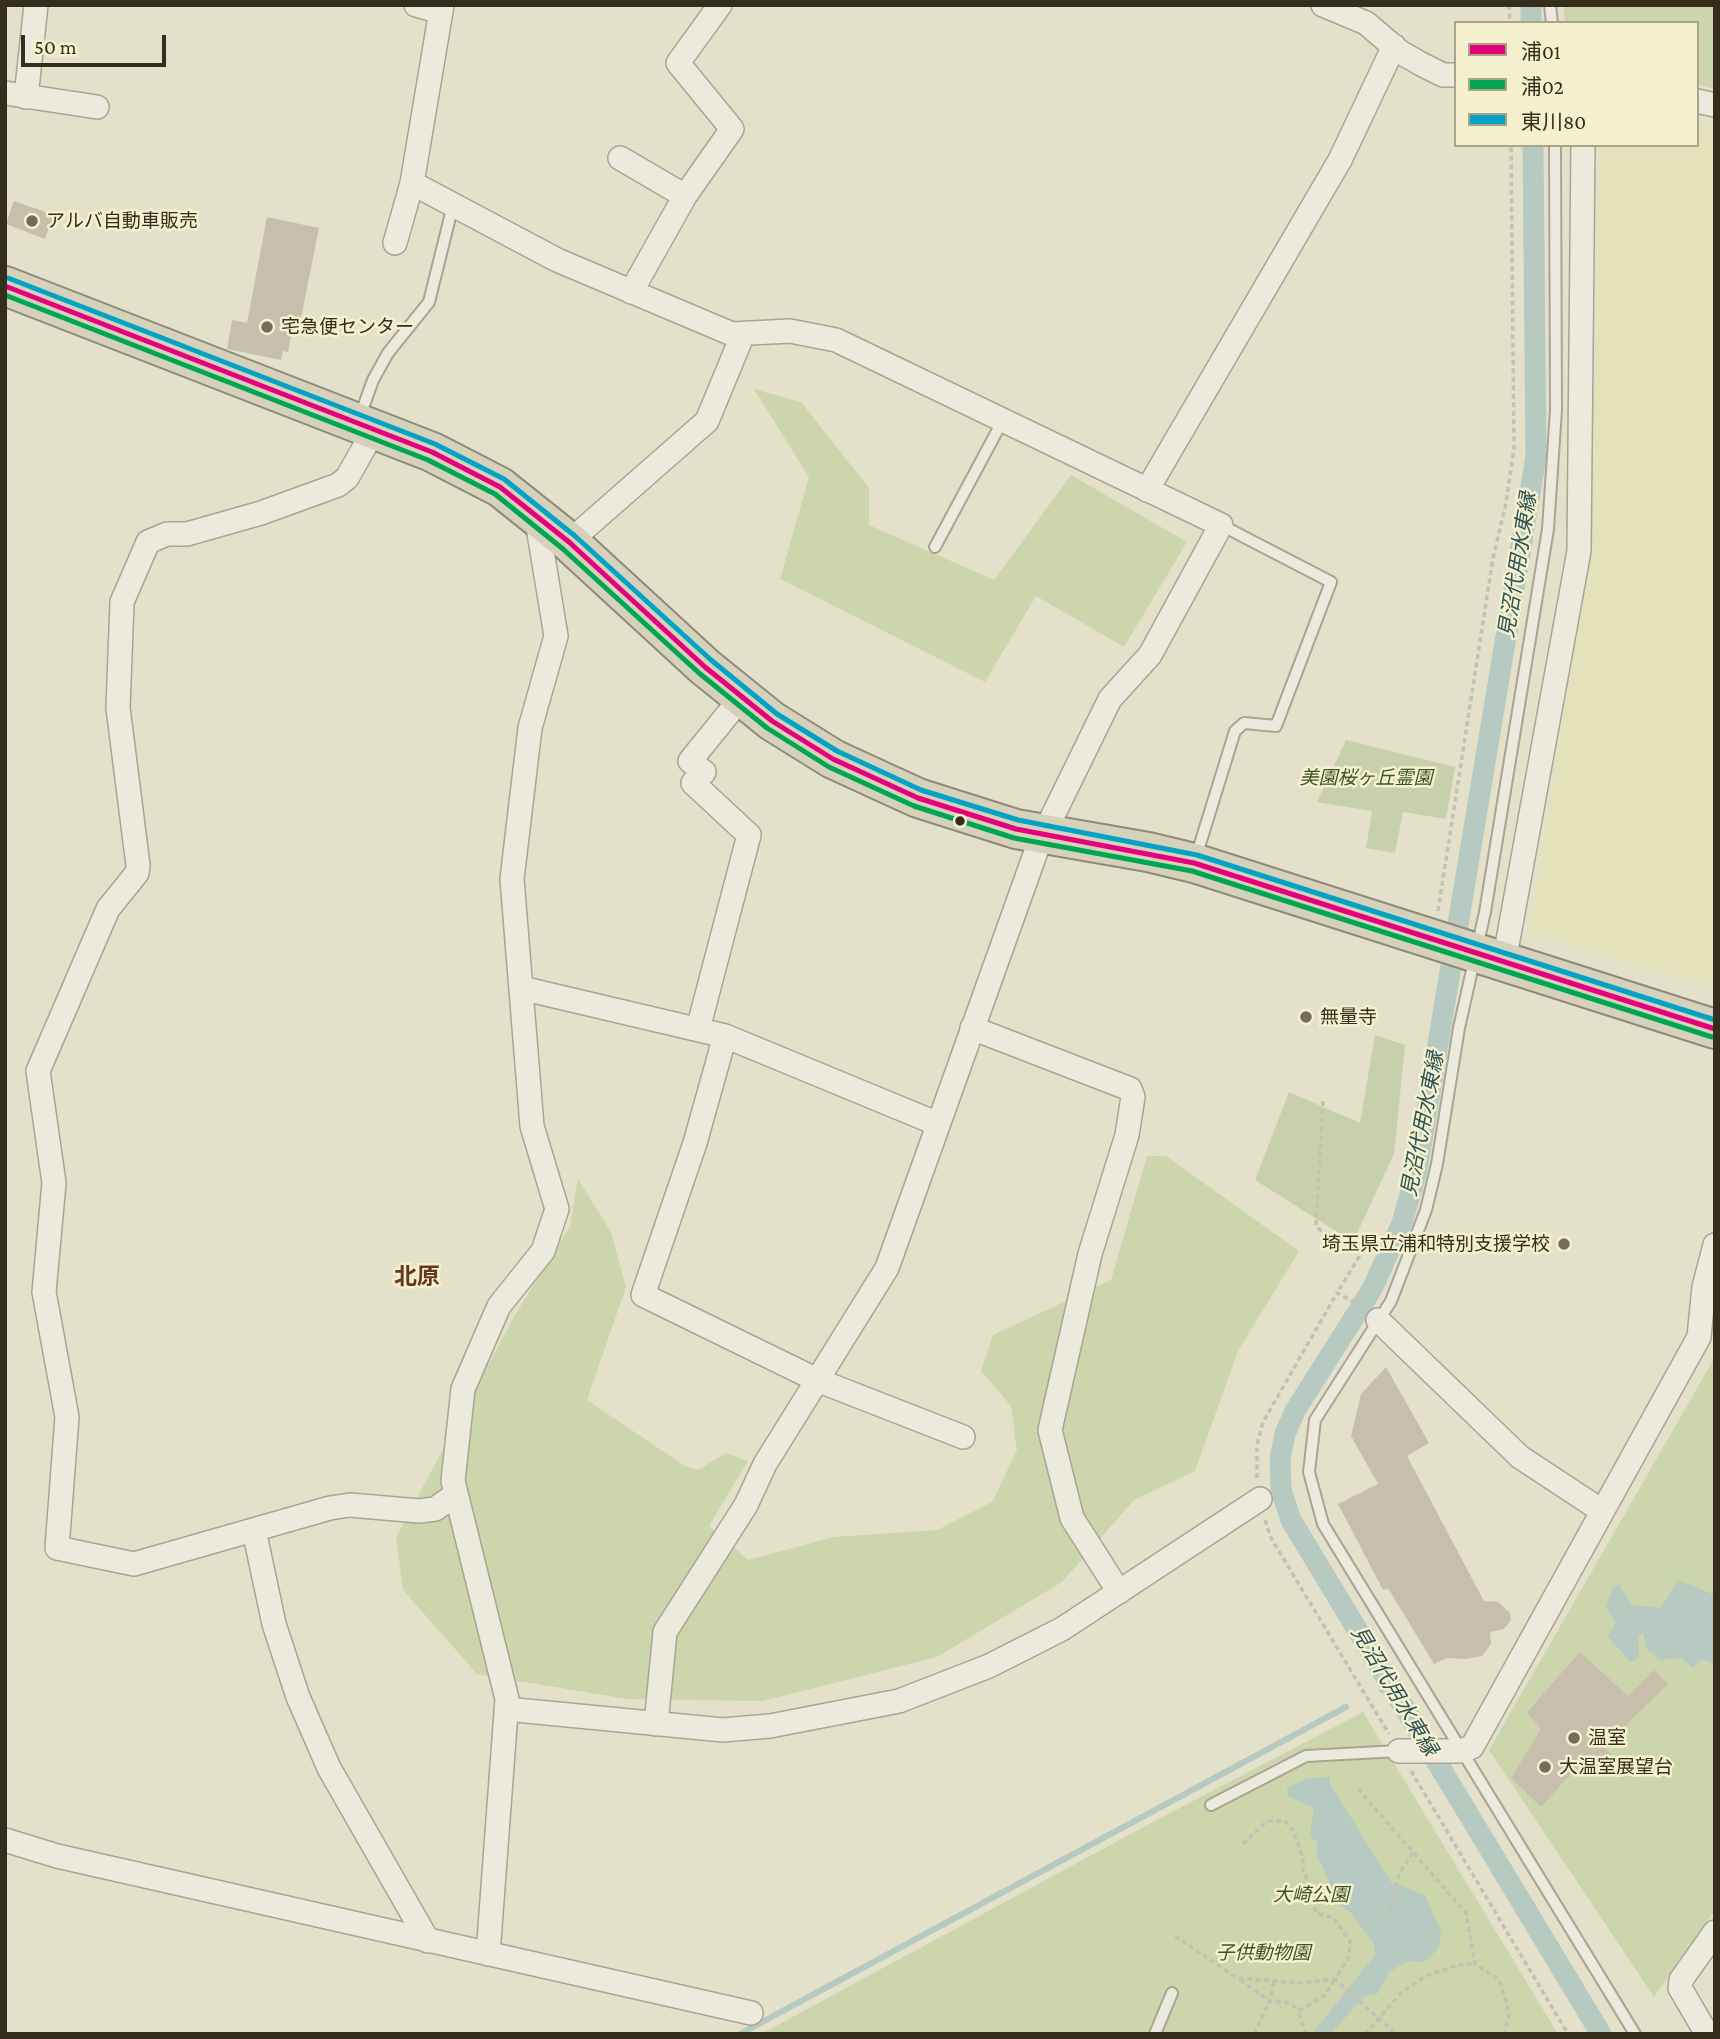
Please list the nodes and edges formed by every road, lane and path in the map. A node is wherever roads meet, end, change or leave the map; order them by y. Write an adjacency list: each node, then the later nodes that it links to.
1 (36, 5): 8 (street)
2 (416, 5): 5 (street)
3 (720, 5): 15 (street)
4 (1323, 5): 6 (street)
5 (442, 8): 14 (street)
6 (1394, 46): 7 (street); 23 (street)
7 (1454, 75)
8 (16, 95): 9 (street)
9 (97, 107)
10 (1511, 147): 32 (path)
11 (1555, 147): 31 (lane)
12 (1583, 147): 31 (street)
13 (620, 158): 15 (street)
14 (412, 183): 16 (street); 17 (street)
15 (685, 196): 19 (street)
16 (453, 205): 19 (street); 22 (lane)
17 (395, 243)
18 (5, 286): 22 (highway)
19 (631, 292): 20 (street)
20 (743, 334): 21 (street); 26 (street)
21 (1003, 420): 23 (street); 27 (lane)
22 (366, 426): 24 (highway); 49 (street)
23 (1147, 490): 25 (street)
24 (536, 515): 26 (highway); 33 (street)
25 (1221, 525): 29 (street); 30 (lane)
26 (569, 542): 28 (highway)
27 (935, 547)
28 (741, 698): 29 (highway); 35 (street)
29 (1043, 835): 30 (highway); 34 (street)
30 (1194, 863): 32 (highway)
31 (1499, 915): 32 (street)
32 (1464, 945): 36 (highway); 43 (lane)
33 (521, 988): 35 (street); 46 (street)
34 (972, 1028): 39 (street); 50 (street)
35 (698, 1030): 37 (street)
36 (1715, 1030)
37 (725, 1036): 39 (street); 44 (street)
38 (1323, 1101): 41 (path)
39 (938, 1124): 44 (street)
40 (1715, 1245): 48 (street)
41 (1337, 1293): 42 (path); 47 (path)
42 (1349, 1297)
43 (1378, 1320): 48 (street); 54 (lane)
44 (817, 1380): 45 (street); 52 (street)
45 (963, 1437)
46 (455, 1495): 49 (street); 51 (street)
47 (1260, 1499): 50 (street); 53 (path)
48 (1602, 1511): 54 (street)
49 (254, 1530): 63 (street)
50 (1119, 1592): 52 (street)
51 (506, 1709): 52 (street); 64 (street)
52 (656, 1724)
53 (1399, 1751): 54 (street); 56 (lane); 79 (path)
54 (1460, 1751): 80 (lane)
55 (1358, 1789): 59 (path)
56 (1211, 1805)
57 (5, 1840): 63 (street)
58 (1244, 1844): 67 (path)
59 (1412, 1852): 60 (path); 65 (path)
60 (1390, 1912)
61 (1715, 1932): 81 (street)
62 (1175, 1936): 66 (path)
63 (428, 1941): 64 (street)
64 (488, 1954): 72 (street)
65 (1475, 1964): 76 (path); 78 (path)
66 (1237, 1978): 68 (path); 70 (path)
67 (1335, 1979): 68 (path); 71 (path); 77 (path)
68 (1274, 1982): 70 (path)
69 (1172, 1993): 73 (lane)
70 (1270, 2001): 71 (path); 74 (path)
71 (1298, 2011): 75 (path)
72 (751, 2013)
73 (1155, 2034)
74 (1254, 2034)
75 (1306, 2034)
76 (1366, 2034)
77 (1396, 2034)
78 (1504, 2034)
79 (1568, 2034)
80 (1635, 2034)
81 (1707, 2034)

